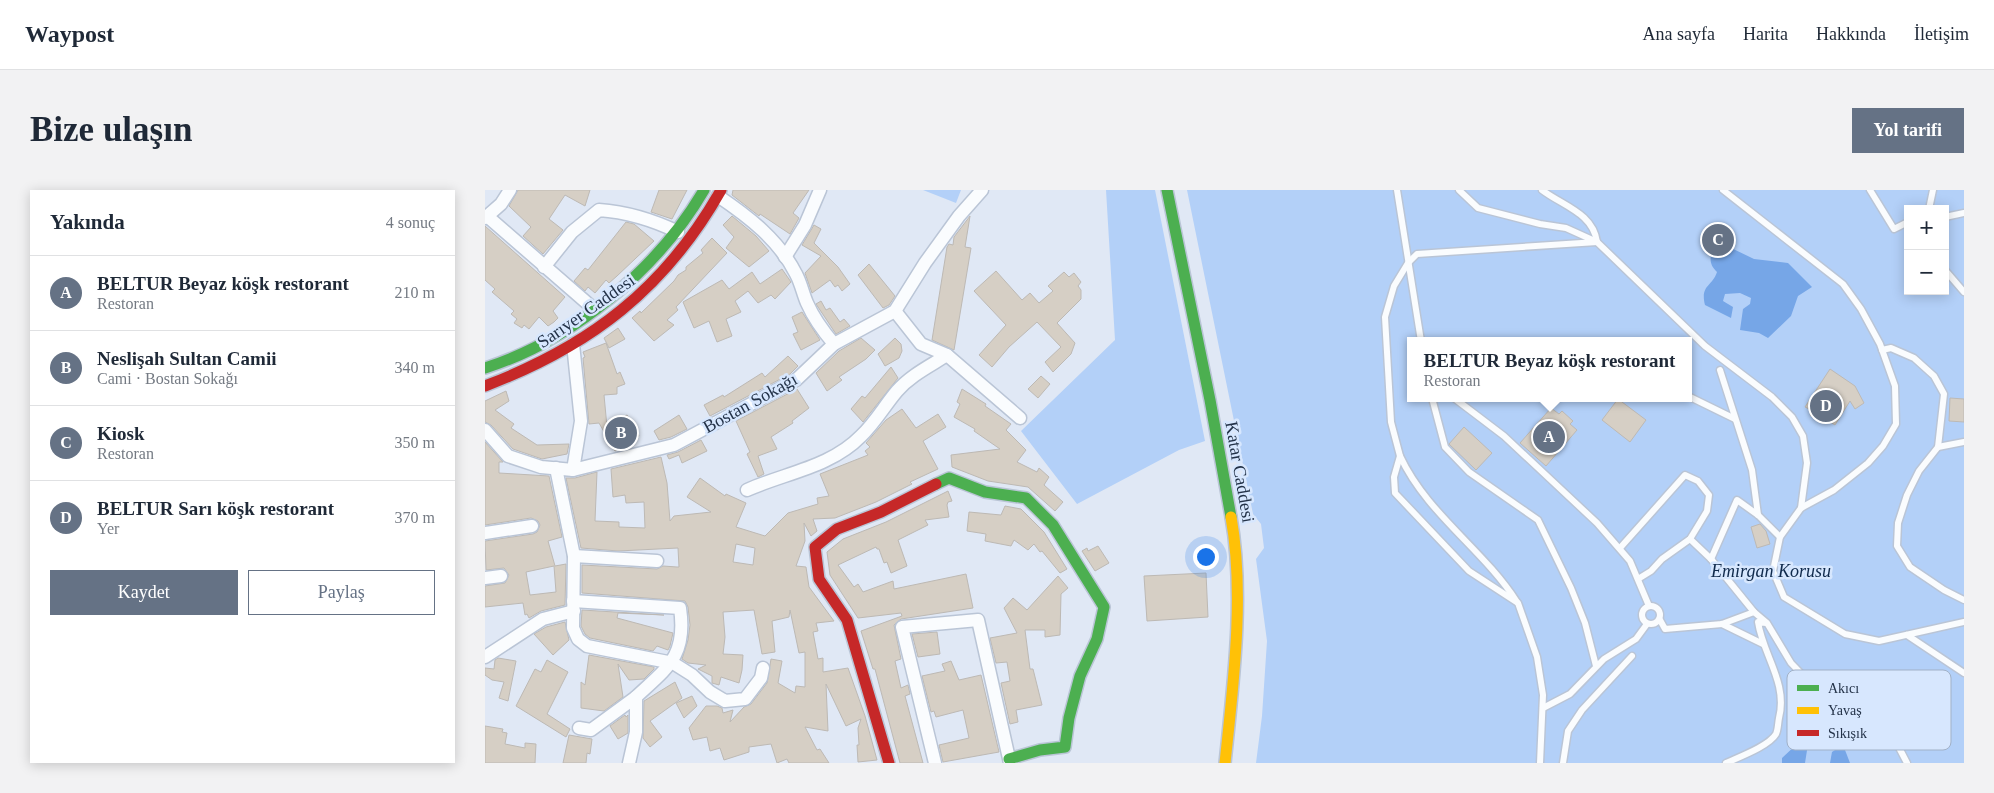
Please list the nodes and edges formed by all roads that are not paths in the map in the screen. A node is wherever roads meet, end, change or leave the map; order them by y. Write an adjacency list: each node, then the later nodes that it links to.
1 (510, 190): 16 (street)
2 (704, 190): 18 (main road, Sarıyer Caddesi)
3 (820, 190): 20 (street)
4 (981, 190): 26 (street, Bostan Sokağı)
5 (1167, 190): 92 (main road, Katar Caddesi)
6 (1397, 190): 21 (lane)
7 (1459, 190): 19 (lane)
8 (1542, 190): 19 (lane)
9 (1723, 190): 32 (lane)
10 (1871, 190): 17 (lane)
11 (1933, 190): 13 (lane)
12 (720, 193): 20 (street); 30 (main road, Sarıyer Caddesi)
13 (1930, 205)
14 (1964, 213): 15 (lane)
15 (1949, 216)
16 (486, 217): 22 (street)
17 (1904, 224)
18 (678, 232): 22 (street); 25 (main road, Sarıyer Caddesi)
19 (1597, 242): 21 (lane); 50 (lane)
20 (785, 257): 31 (street)
21 (1408, 263): 29 (lane); 46 (lane)
22 (544, 267): 25 (street)
23 (1949, 275): 24 (lane)
24 (1964, 292)
25 (594, 310): 28 (main road, Sarıyer Caddesi)
26 (895, 311): 31 (street, Bostan Sokağı); 33 (street)
27 (1205, 313): 40 (main road, Katar Caddesi)
28 (564, 331): 30 (main road); 34 (main road, Sarıyer Caddesi)
29 (1420, 337)
30 (573, 344): 36 (main road, Sarıyer Caddesi); 48 (street)
31 (834, 344): 48 (street, Bostan Sokağı)
32 (1882, 350): 45 (lane); 50 (lane)
33 (947, 355): 41 (street); 49 (street)
34 (485, 368)
35 (1719, 370): 42 (lane)
36 (485, 386)
37 (1692, 398): 42 (lane)
38 (1433, 402): 80 (lane)
39 (1458, 402): 57 (lane)
40 (1224, 408)
41 (1020, 418)
42 (1735, 419): 51 (lane)
43 (485, 430): 47 (street, Bostan Sokağı)
44 (1964, 442): 45 (lane)
45 (1937, 447): 65 (lane)
46 (1400, 456): 66 (lane); 66 (lane)
47 (556, 468): 48 (street, Bostan Sokağı); 59 (street)
48 (573, 470)
49 (747, 490)
50 (1801, 508): 55 (lane)
51 (1758, 515): 55 (lane); 60 (lane)
52 (532, 526): 53 (street)
53 (485, 532)
54 (1246, 534): 58 (main road, Katar Caddesi)
55 (1780, 537): 75 (lane)
56 (1690, 539): 57 (lane); 60 (lane); 64 (lane)
57 (1620, 548): 64 (lane)
58 (1248, 553)
59 (574, 556): 61 (street); 67 (street)
60 (1711, 559): 69 (lane)
61 (657, 561)
62 (501, 576): 63 (street)
63 (485, 578)
64 (1638, 579): 68 (lane)
65 (1964, 600)
66 (1518, 603): 85 (lane)
67 (574, 606): 78 (street); 79 (street); 79 (street)
68 (1649, 606): 70 (lane); 73 (lane)
69 (1754, 612): 72 (lane); 74 (lane)
70 (1660, 620): 73 (lane); 74 (lane)
71 (1964, 622): 75 (lane)
72 (1767, 623): 76 (lane); 82 (lane)
73 (1647, 624): 80 (lane)
74 (1722, 624): 76 (lane)
75 (1907, 635): 83 (lane)
76 (1763, 644): 95 (lane)
77 (1632, 656): 94 (lane)
78 (485, 657)
79 (673, 662): 81 (street); 84 (street)
80 (1596, 666): 85 (lane)
81 (763, 668)
82 (1798, 670)
83 (1964, 674)
84 (636, 697): 86 (street); 89 (street)
85 (1543, 708): 93 (lane)
86 (579, 728)
87 (1900, 750): 96 (lane)
88 (1009, 761): 90 (main road); 91 (street)
89 (629, 763)
90 (889, 763)
91 (935, 763)
92 (1225, 763)
93 (1540, 763)
94 (1563, 763)
95 (1726, 763)
96 (1907, 763)

